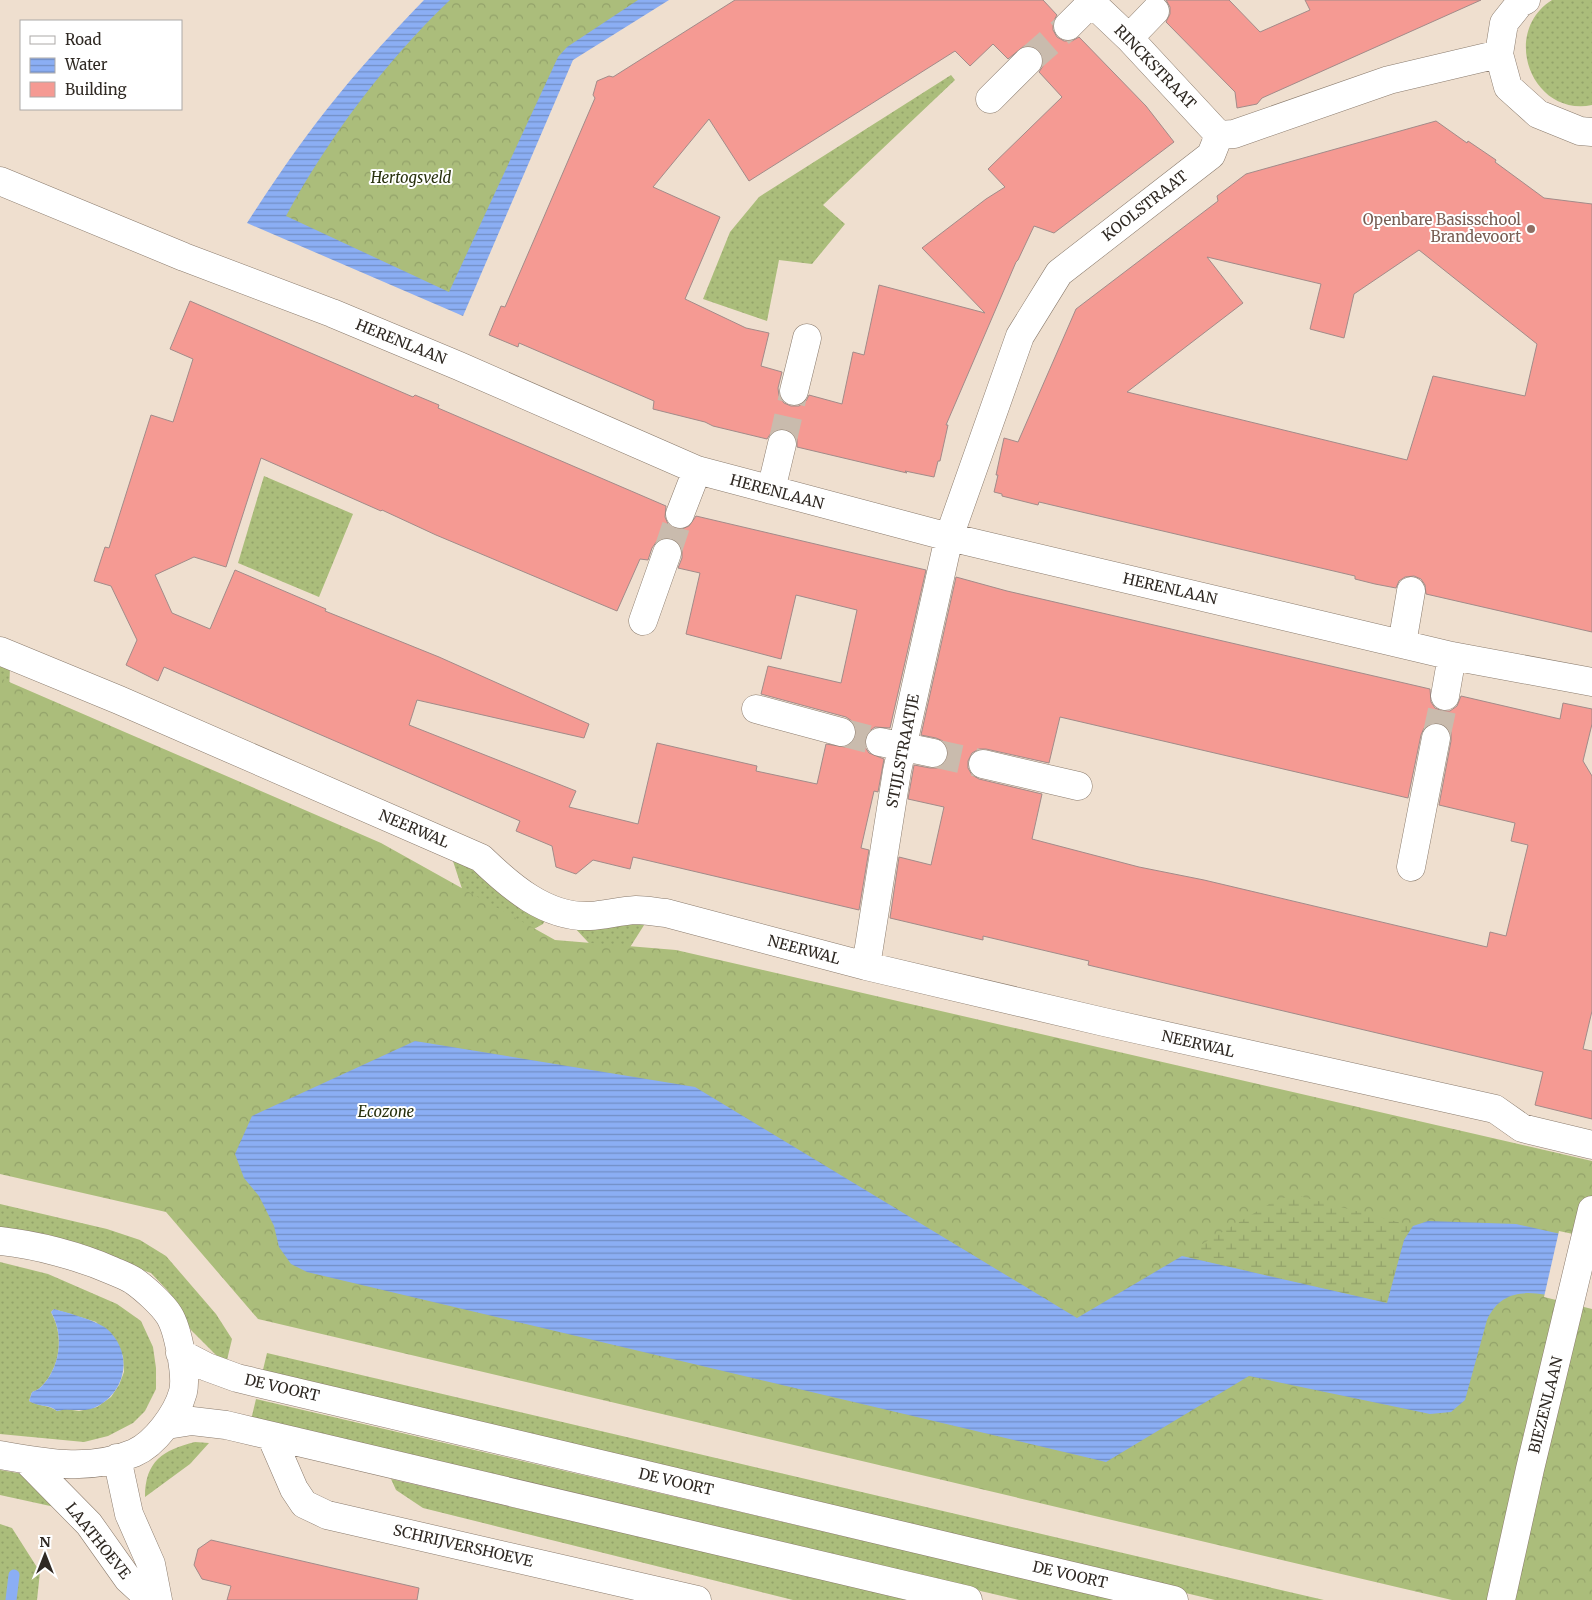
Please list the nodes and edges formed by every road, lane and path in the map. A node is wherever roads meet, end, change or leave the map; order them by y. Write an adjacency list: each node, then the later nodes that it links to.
1 (1526, 0): 6 (street)
2 (1090, 1): 4 (street); 5 (street, RINCKSTRAAT)
3 (1155, 11): 5 (street)
4 (1068, 26)
5 (1129, 38): 10 (street, RINCKSTRAAT)
6 (1499, 54): 9 (street); 10 (street)
7 (1028, 61): 8 (street)
8 (990, 99)
9 (1592, 132)
10 (1219, 135): 18 (street, KOOLSTRAAT)
11 (0, 181): 15 (street, HERENLAAN)
12 (807, 338): 13 (street)
13 (794, 391)
14 (782, 444): 16 (street)
15 (696, 470): 16 (street, HERENLAAN); 17 (street)
16 (771, 490): 18 (street, HERENLAAN)
17 (680, 514)
18 (949, 537): 22 (street, HERENLAAN); 30 (street, STIJLSTRAATJE)
19 (667, 552): 21 (street)
20 (1411, 591): 22 (street)
21 (643, 621)
22 (1402, 644): 24 (street, HERENLAAN)
23 (0, 652): 35 (street, NEERWAL)
24 (1452, 656): 25 (street, HERENLAAN); 26 (street)
25 (1592, 682)
26 (1444, 696)
27 (756, 709): 28 (street)
28 (841, 732)
29 (1436, 738): 34 (street)
30 (891, 744): 31 (street); 35 (street, STIJLSTRAATJE)
31 (933, 753)
32 (982, 764): 33 (street)
33 (1078, 786)
34 (1411, 867)
35 (866, 966): 36 (street, NEERWAL)
36 (1592, 1145)
37 (1592, 1210): 49 (street, BIEZENLAAN)
38 (0, 1241): 39 (street)
39 (180, 1353): 40 (street); 48 (street, DE VOORT)
40 (167, 1425): 41 (street); 43 (street)
41 (271, 1436): 46 (street, SCHRIJVERSHOEVE); 47 (street)
42 (13, 1458): 43 (street); 44 (street, LAATHOEVE)
43 (118, 1458): 45 (street, LAATHOEVE)
44 (151, 1600)
45 (158, 1600)
46 (697, 1600)
47 (968, 1600)
48 (1174, 1600)
49 (1501, 1600)

